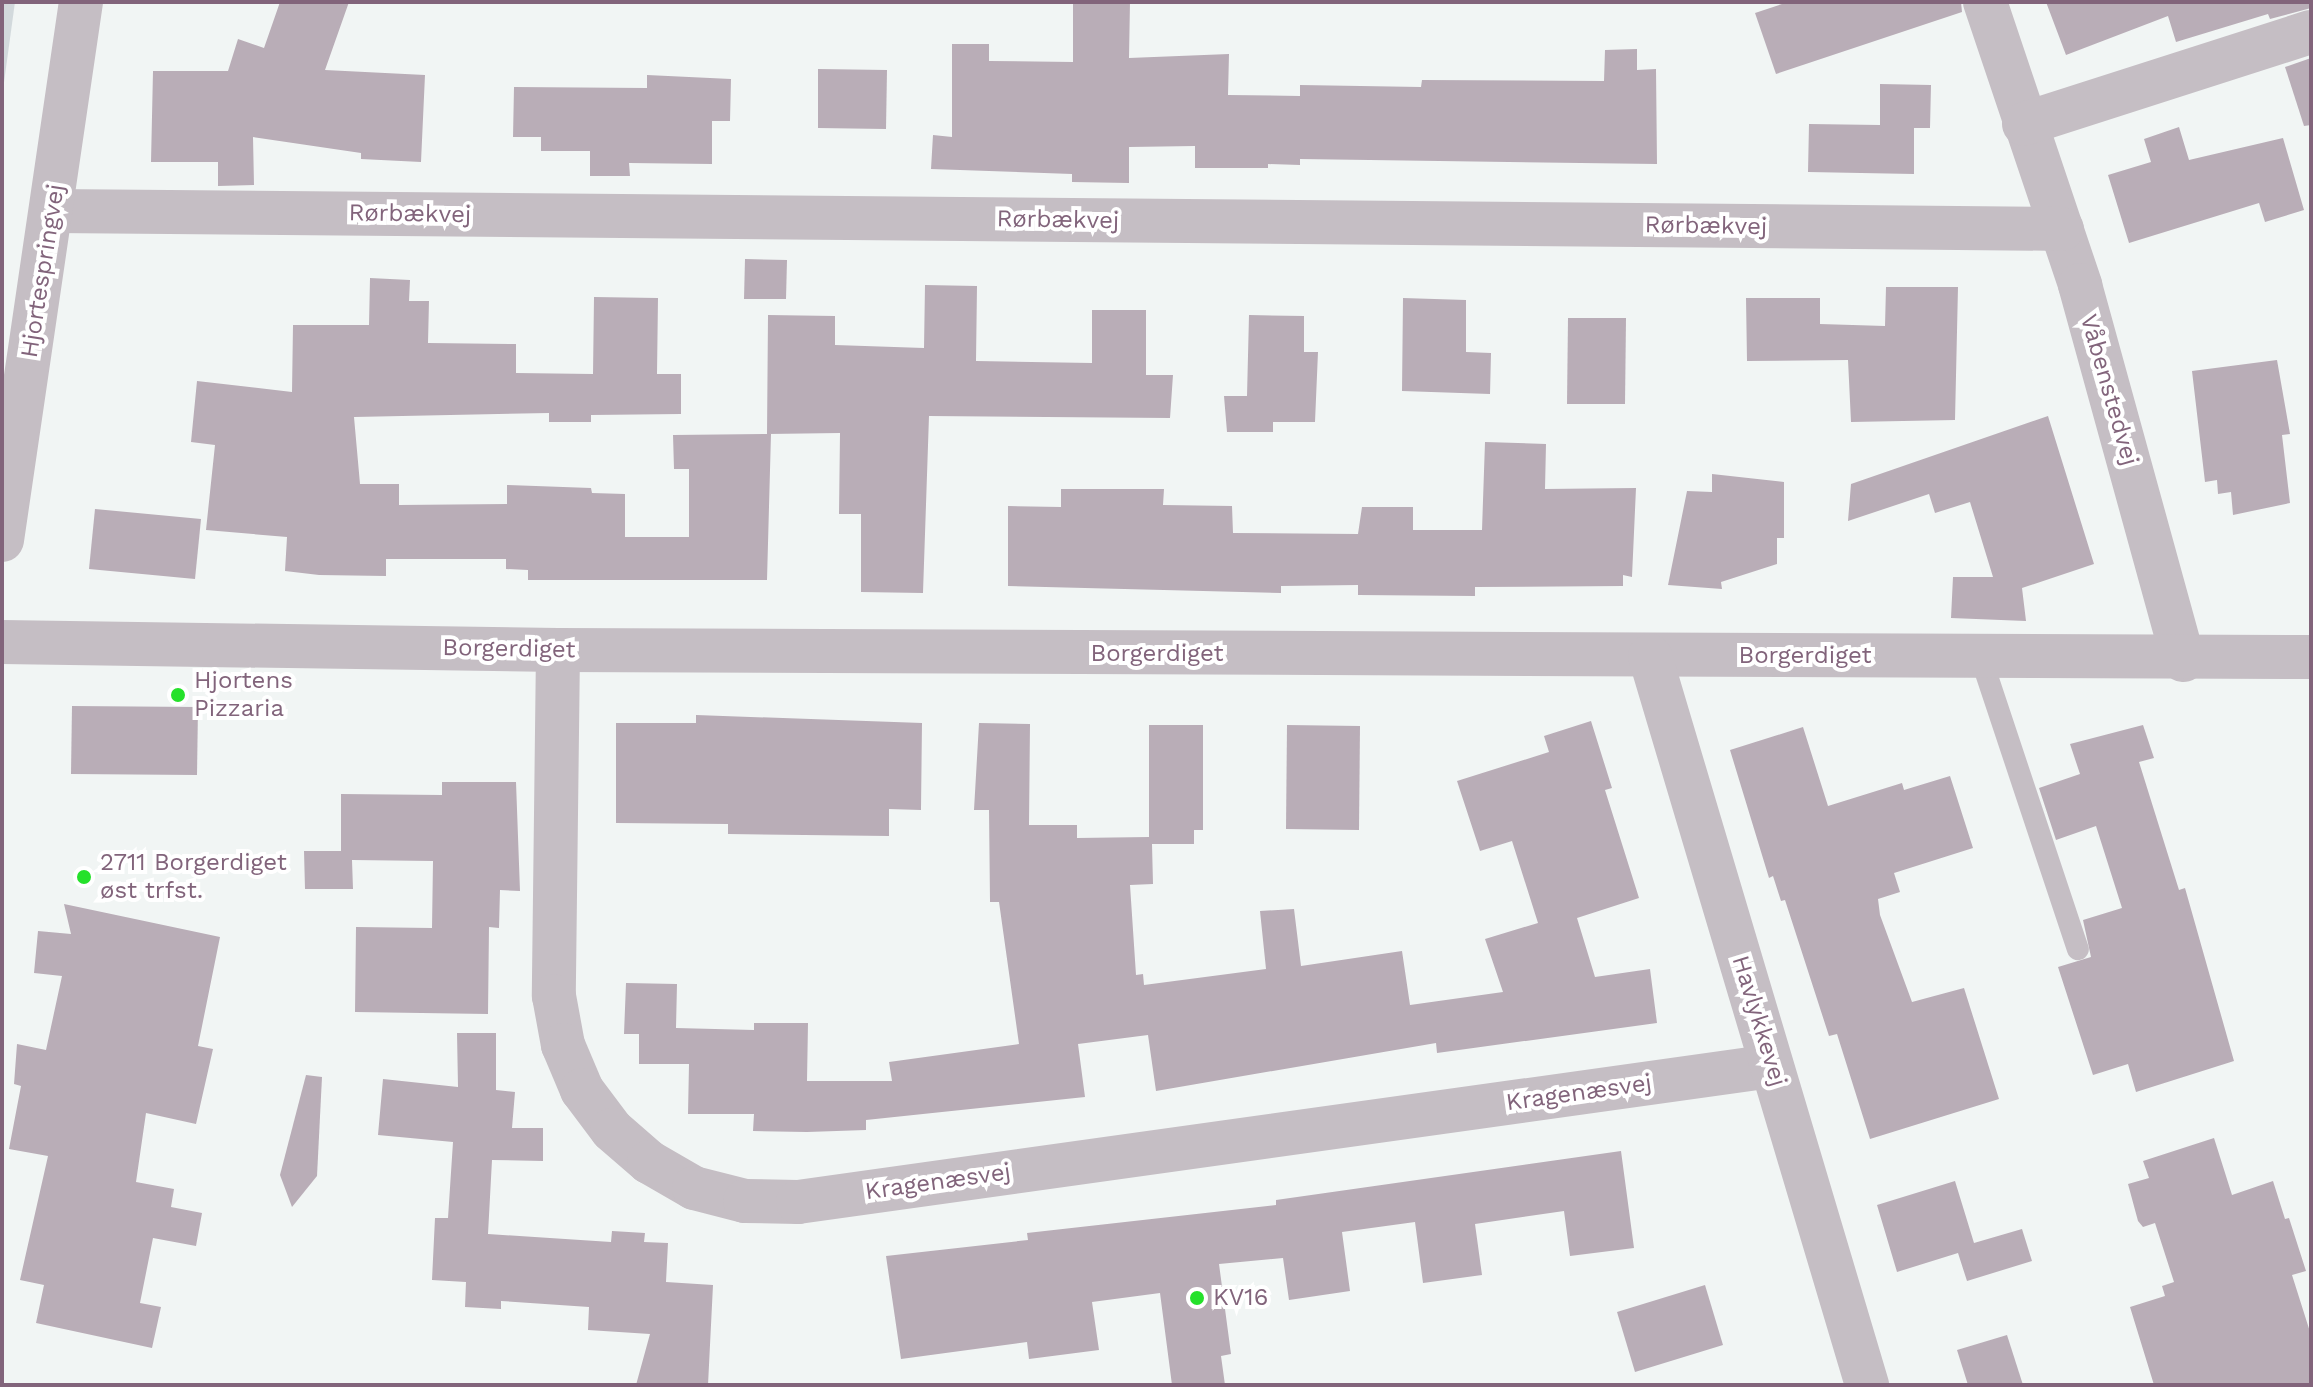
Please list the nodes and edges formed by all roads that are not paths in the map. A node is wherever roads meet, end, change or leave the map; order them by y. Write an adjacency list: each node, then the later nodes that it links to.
1 (81, 2): 5 (street, Hjortespringvej)
2 (1985, 2): 4 (street, Våbenstedvej)
3 (2311, 32): 4 (street)
4 (2024, 124): 6 (street, Våbenstedvej)
5 (53, 211): 6 (street, Rørbækvej); 7 (street, Hjortespringvej)
6 (2062, 229): 13 (street, Våbenstedvej)
7 (2, 540)
8 (2, 642): 9 (street, Borgerdiget)
9 (558, 650): 11 (street, Borgerdiget); 15 (street, Kragenæsvej)
10 (1980, 655): 11 (street, Borgerdiget); 13 (street, Borgerdiget); 14 (lane)
11 (1650, 656): 15 (street, Havlykkevej)
12 (2311, 657): 13 (street, Borgerdiget)
13 (2183, 660)
14 (2078, 949)
15 (1772, 1066): 16 (street, Havlykkevej)
16 (1867, 1385)

